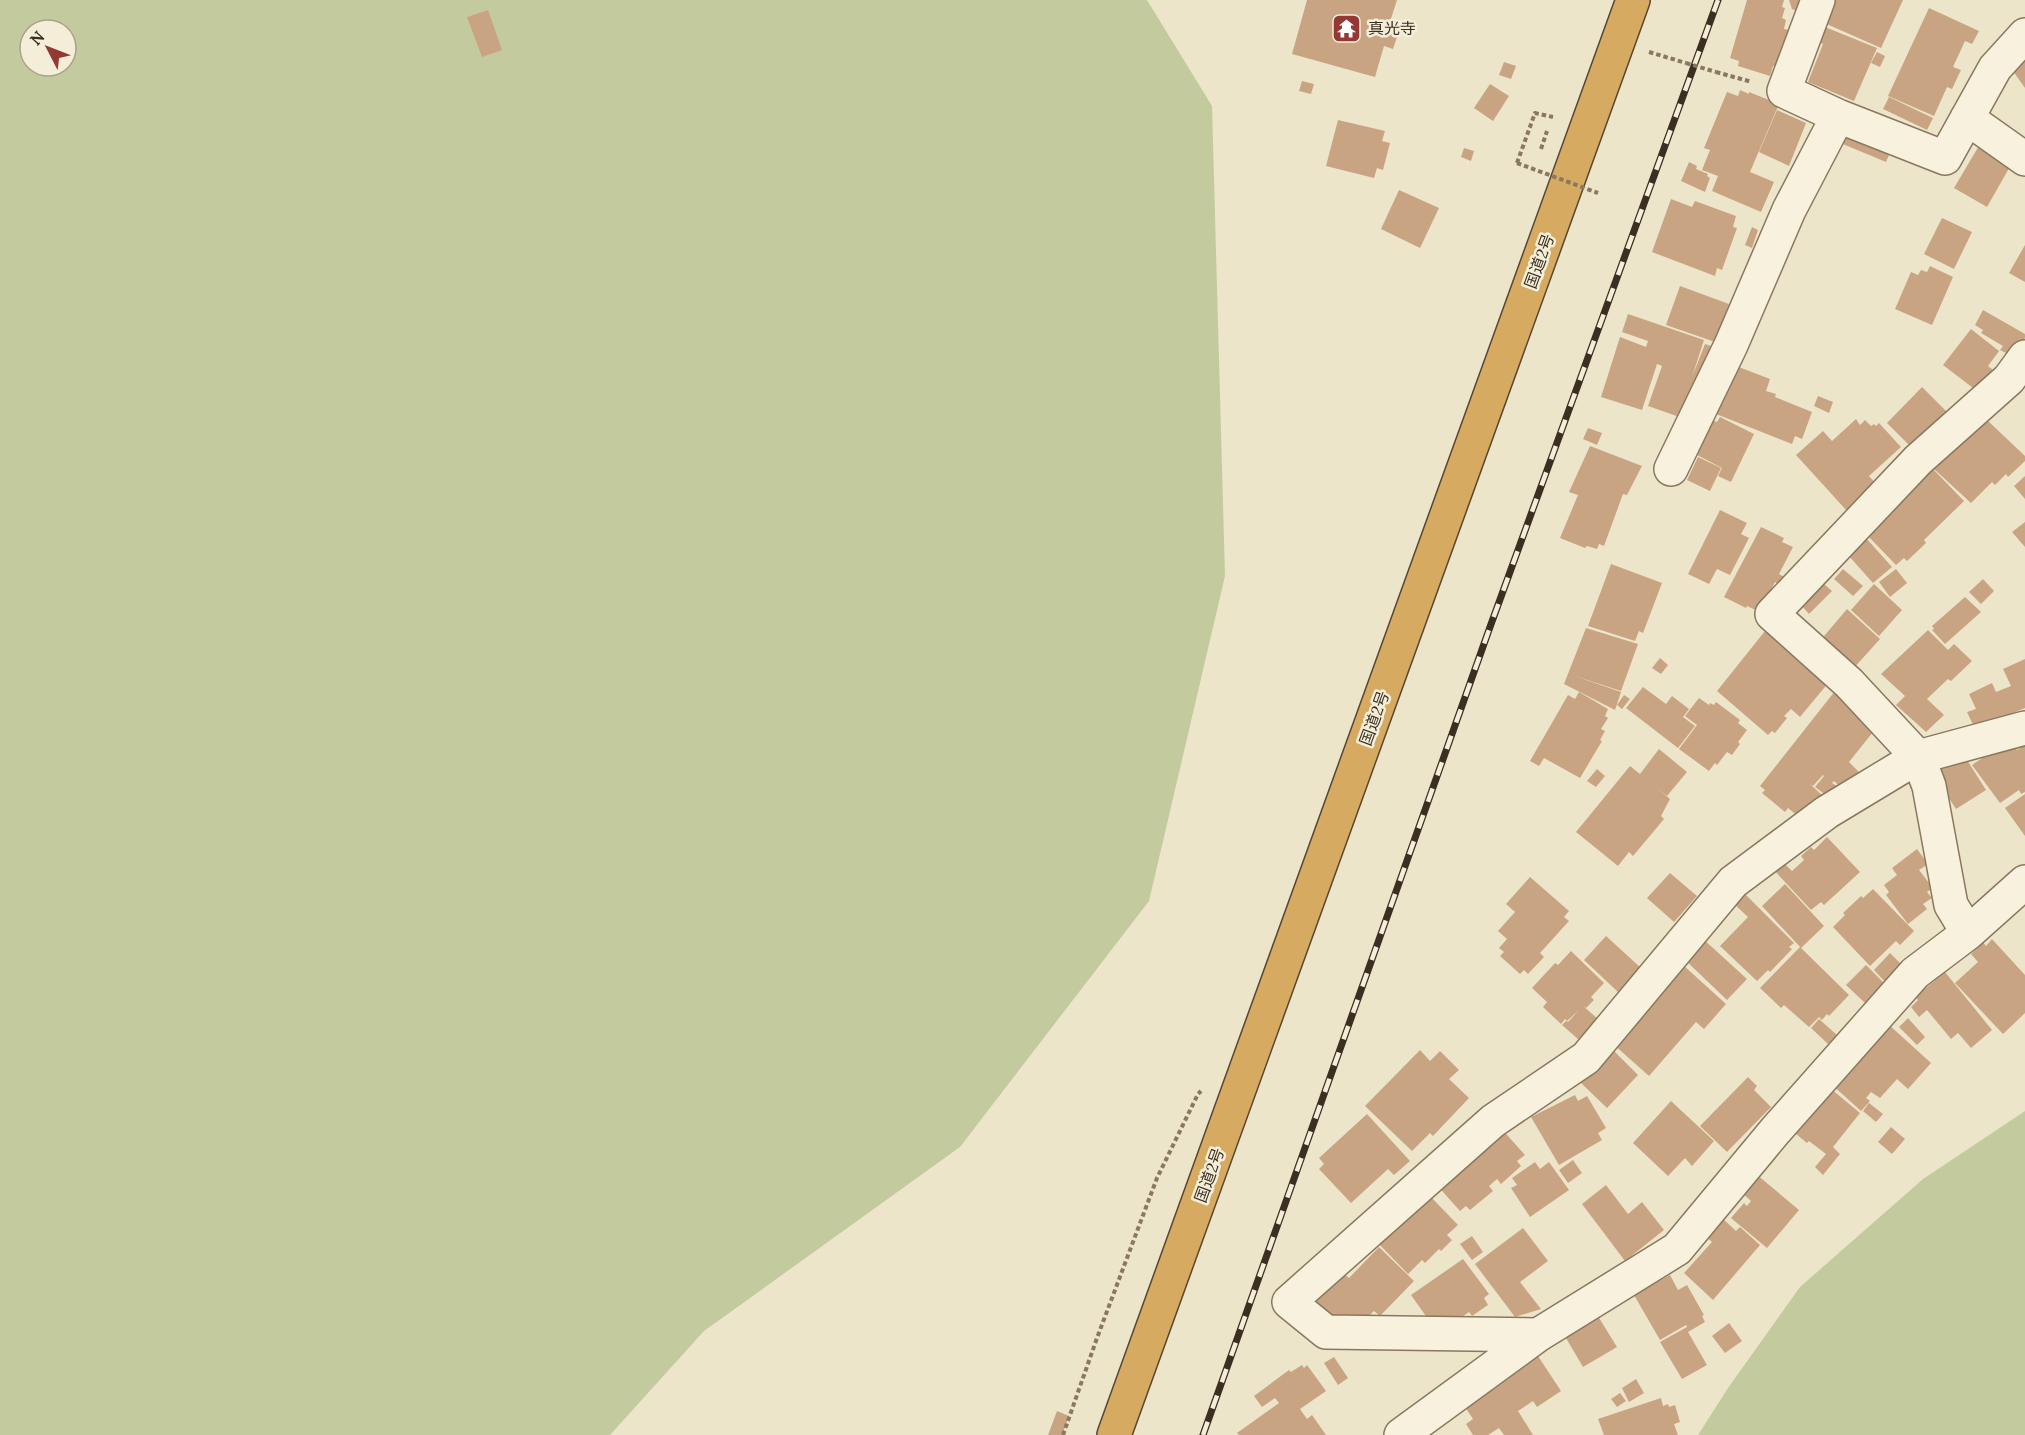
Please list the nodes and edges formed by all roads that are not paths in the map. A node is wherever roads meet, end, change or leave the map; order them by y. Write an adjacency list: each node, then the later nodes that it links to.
1 (1633, 0): 14 (highway, 国道2号)
2 (1818, 0): 4 (street)
3 (2025, 35): 5 (street)
4 (1838, 116): 5 (street); 8 (street)
5 (1967, 118): 6 (street)
6 (2025, 159)
7 (2025, 357): 10 (street)
8 (1671, 469)
9 (2025, 728): 10 (street)
10 (1918, 757): 12 (street); 13 (street)
11 (2025, 882): 12 (street)
12 (1968, 933): 13 (street)
13 (1538, 1335): 15 (street)
14 (1114, 1435)
15 (1401, 1435)

